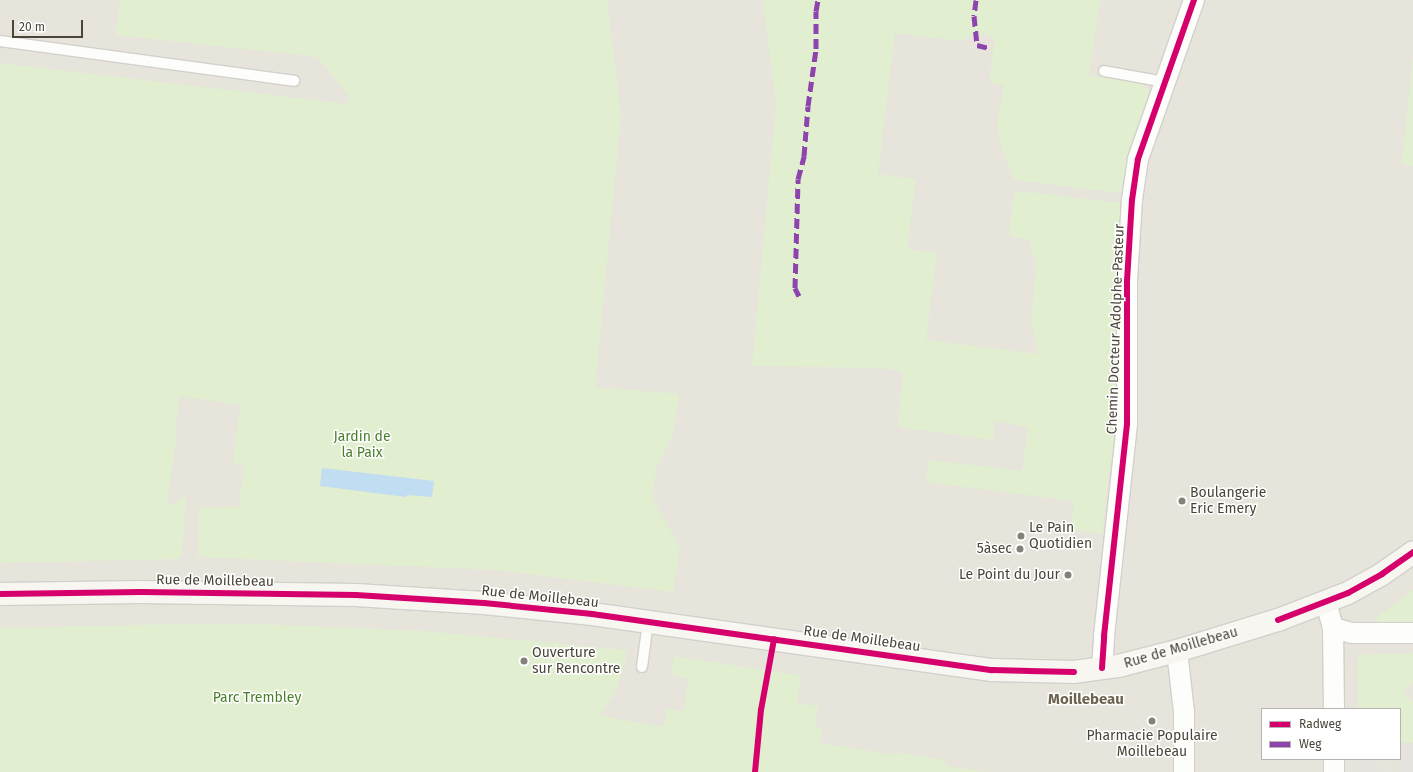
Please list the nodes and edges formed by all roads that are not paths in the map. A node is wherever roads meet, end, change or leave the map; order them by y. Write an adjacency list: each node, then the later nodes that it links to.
1 (1194, 0): 5 (street, Chemin Docteur Adolphe-Pasteur)
2 (0, 41): 4 (lane)
3 (1104, 71): 5 (lane)
4 (294, 81)
5 (1166, 82): 14 (street, Chemin Docteur Adolphe-Pasteur)
6 (1413, 552): 8 (street, Rue de Moillebeau)
7 (0, 594): 9 (street, Rue de Moillebeau)
8 (1326, 602): 10 (street); 12 (street, Rue de Moillebeau)
9 (648, 622): 13 (lane); 14 (street, Rue de Moillebeau)
10 (1333, 628): 11 (street); 15 (street)
11 (1413, 633)
12 (1178, 651): 14 (street, Rue de Moillebeau); 17 (street)
13 (642, 668)
14 (1102, 668)
15 (1334, 708)
16 (1334, 760): 18 (street)
17 (1184, 772)
18 (1334, 772)

